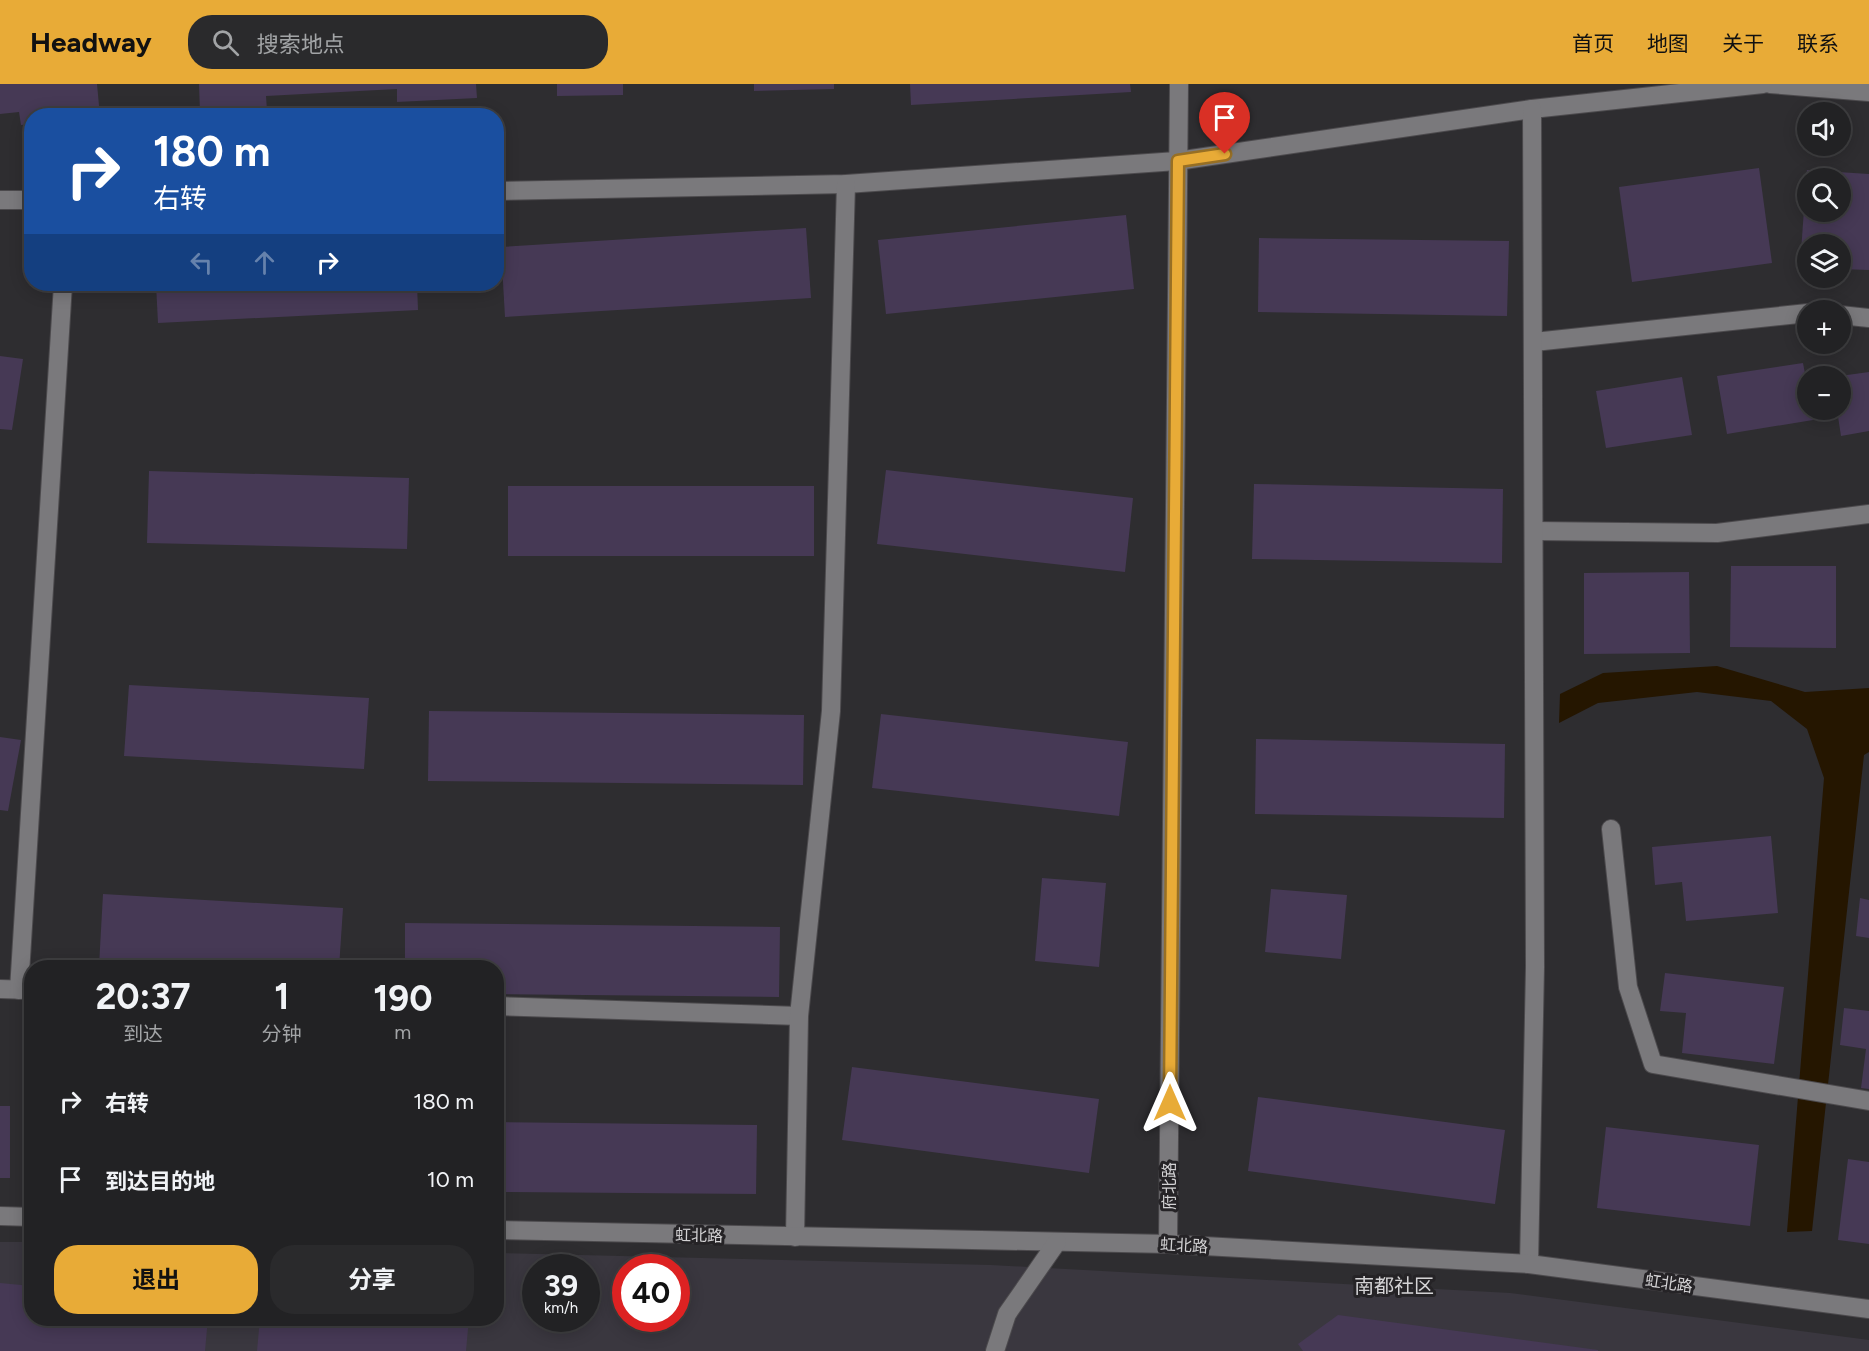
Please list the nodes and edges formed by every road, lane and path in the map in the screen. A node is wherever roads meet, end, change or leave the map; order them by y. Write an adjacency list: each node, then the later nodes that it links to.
1 (1179, 84): 6 (street, 府北路)
2 (1763, 84): 5 (street)
3 (1770, 84): 4 (street)
4 (1869, 92)
5 (1532, 109): 6 (street); 15 (street)
6 (1178, 161): 7 (street); 30 (street, 府北路)
7 (846, 184): 8 (street); 23 (street)
8 (504, 191)
9 (0, 200): 10 (street)
10 (24, 200)
11 (63, 291): 19 (street)
12 (1797, 314): 15 (street)
13 (1851, 316): 14 (street)
14 (1869, 318)
15 (1534, 342): 17 (street)
16 (1869, 514): 17 (street)
17 (1534, 531): 31 (street)
18 (1611, 828): 24 (street)
19 (28, 960)
20 (0, 989): 21 (street)
21 (24, 990)
22 (504, 1006): 23 (street)
23 (799, 1016): 28 (street)
24 (1869, 1101)
25 (0, 1216): 26 (street)
26 (24, 1217)
27 (504, 1230): 28 (street, 虹北路)
28 (795, 1238): 29 (street, 虹北路)
29 (1057, 1242): 30 (street, 虹北路); 33 (street)
30 (1168, 1244): 31 (street, 虹北路)
31 (1529, 1264): 32 (street, 虹北路)
32 (1869, 1309)
33 (995, 1351)

